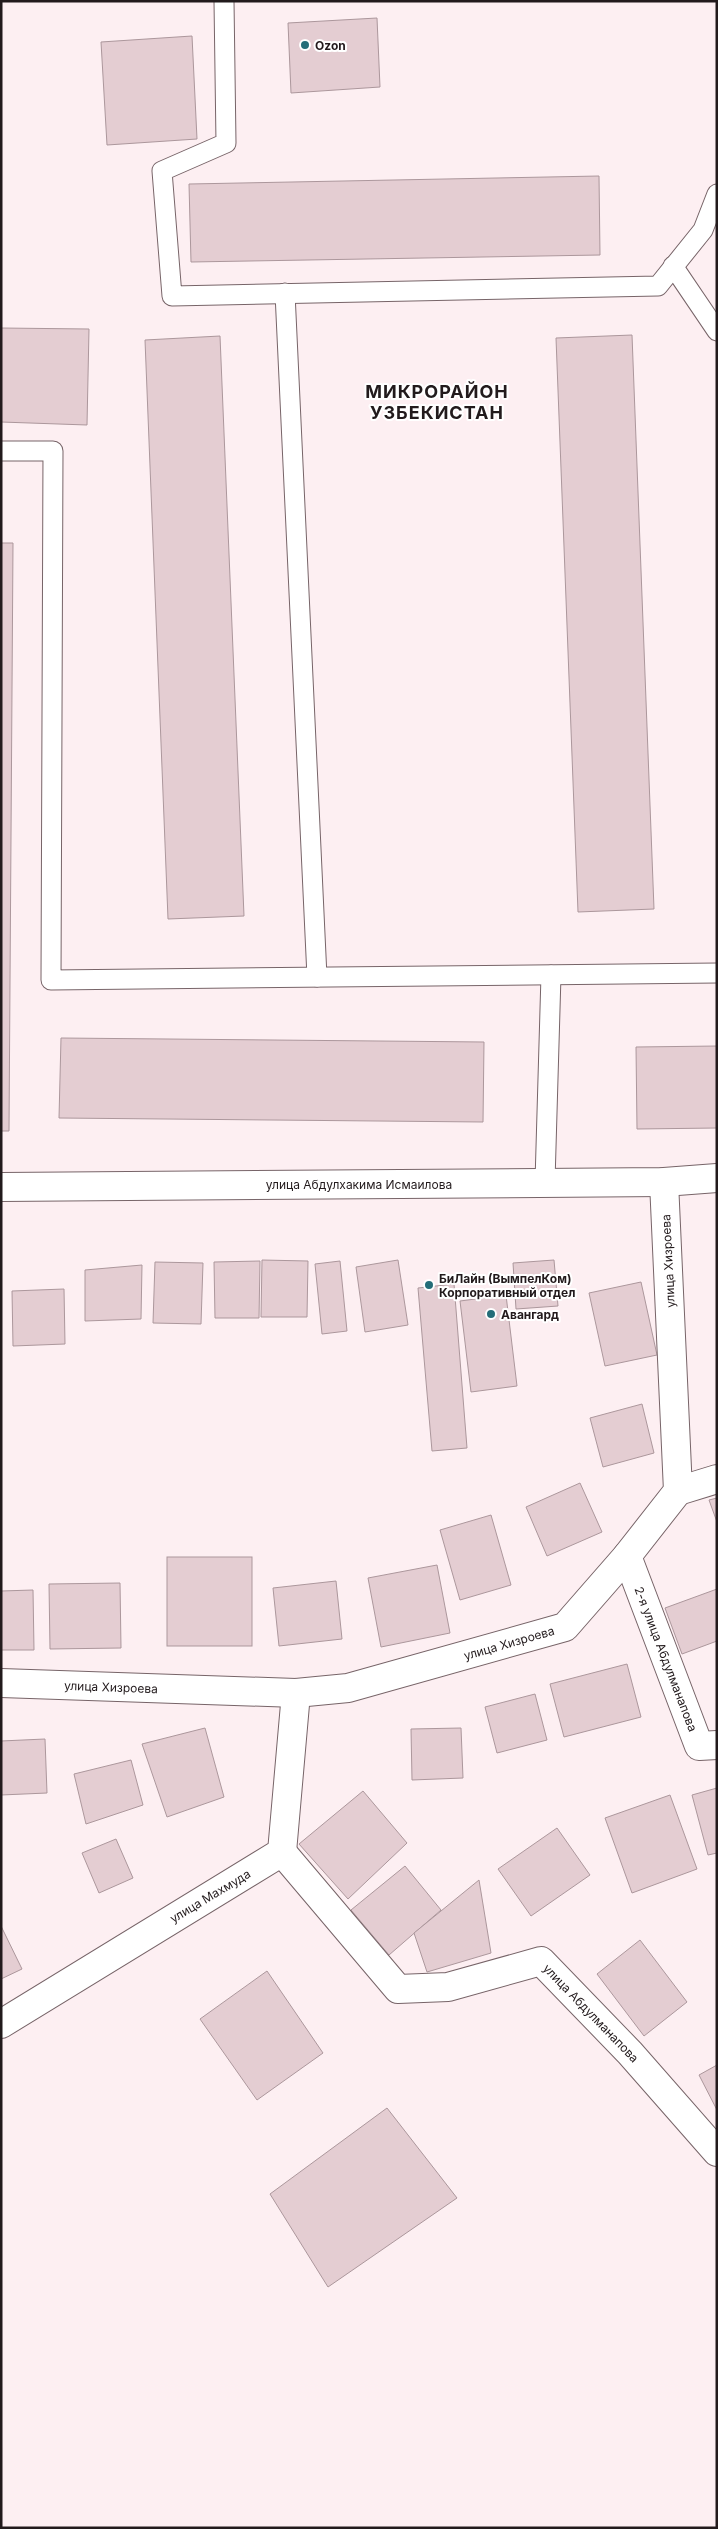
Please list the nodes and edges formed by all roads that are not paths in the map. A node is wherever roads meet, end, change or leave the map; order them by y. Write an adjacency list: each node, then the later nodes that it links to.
1 (224, 1): 4 (lane)
2 (717, 194): 3 (lane)
3 (673, 266): 4 (lane); 5 (lane)
4 (286, 293): 9 (lane)
5 (717, 331)
6 (1, 451): 9 (lane)
7 (717, 973): 8 (lane)
8 (551, 974): 9 (lane); 11 (lane)
9 (317, 978)
10 (717, 1178): 12 (street, улица Абдулхакима Исмаилова)
11 (545, 1182): 12 (street, улица Абдулхакима Исмаилова); 13 (street, улица Абдулхакима Исмаилова)
12 (664, 1182): 15 (street, улица Хизроева)
13 (1, 1187)
14 (717, 1479): 15 (street)
15 (678, 1491): 16 (street, улица Хизроева)
16 (627, 1556): 18 (street, улица Хизроева); 19 (street, 2-я улица Абдулманапова)
17 (1, 1683): 18 (street, улица Хизроева)
18 (296, 1693): 20 (street)
19 (717, 1744)
20 (282, 1852): 21 (street, улица Махмуда); 22 (street, улица Абдулманапова)
21 (1, 2024)
22 (717, 2152)

